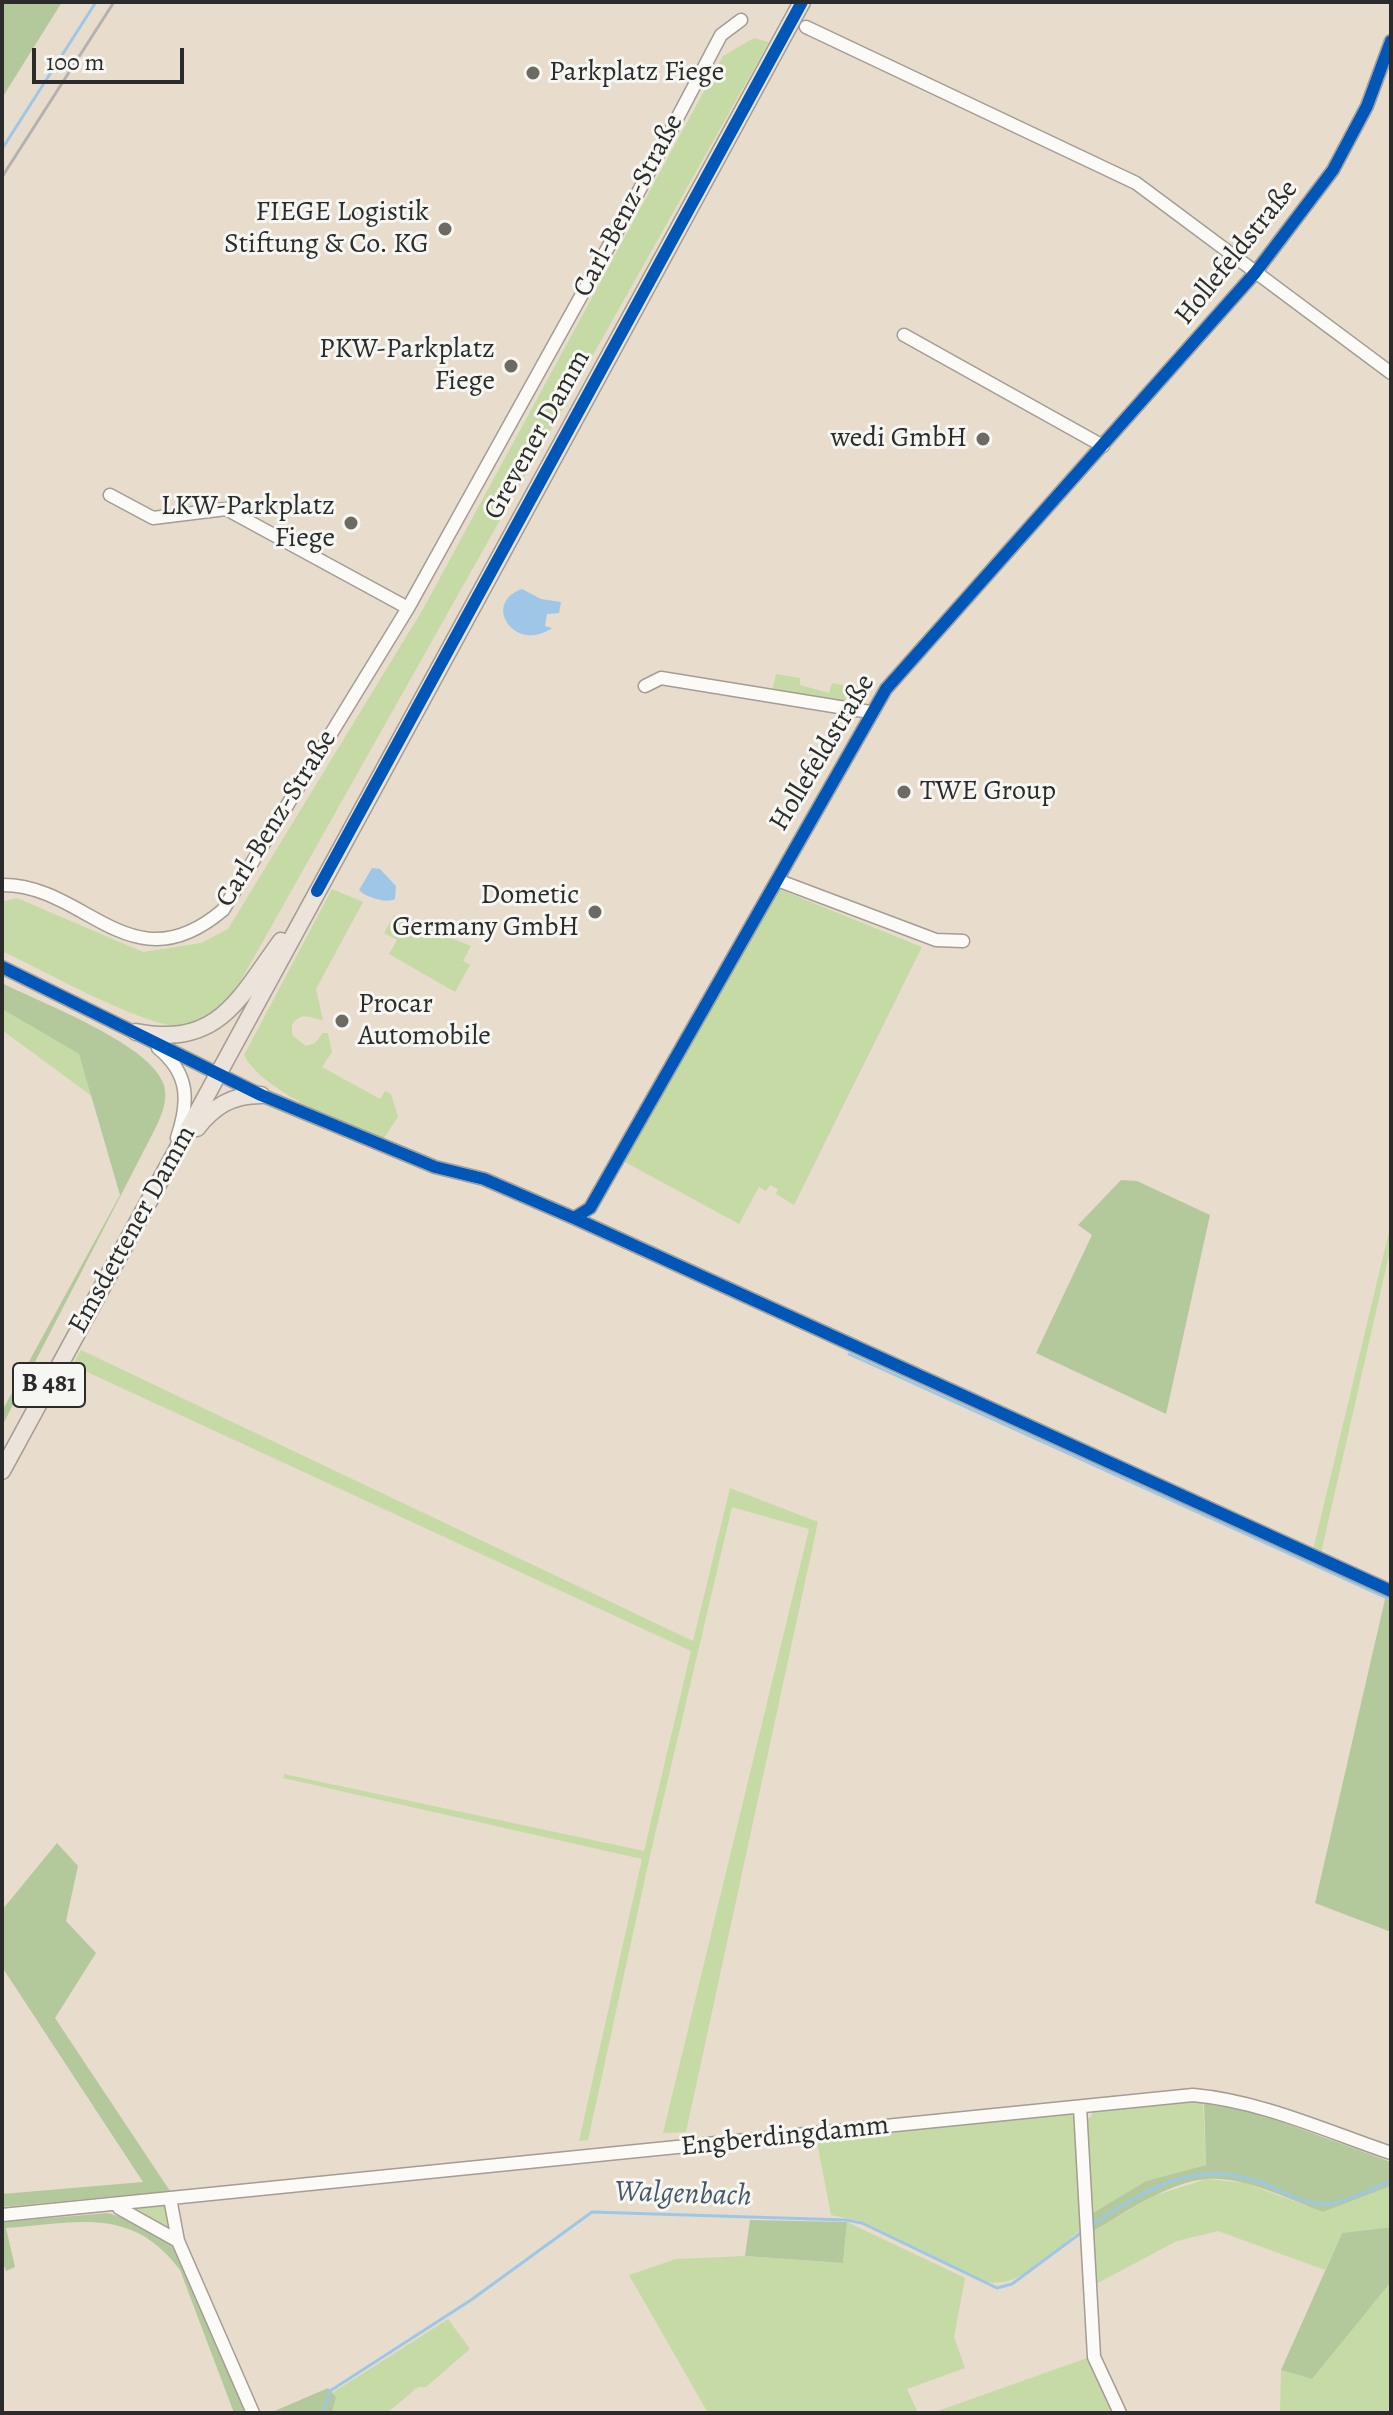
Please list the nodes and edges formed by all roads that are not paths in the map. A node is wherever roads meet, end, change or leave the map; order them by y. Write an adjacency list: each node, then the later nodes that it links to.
1 (802, 2): 15 (main road, Grevener Damm / B 481)
2 (741, 20): 10 (street, Carl-Benz-Straße)
3 (806, 27): 5 (street, Hollefeldstraße)
4 (1391, 41): 5 (street, Hollefeldstraße)
5 (1255, 273): 7 (street); 8 (street, Hollefeldstraße)
6 (904, 335): 8 (street)
7 (1391, 373)
8 (1103, 446): 12 (street, Hollefeldstraße)
9 (110, 495): 10 (street)
10 (408, 608): 14 (street, Carl-Benz-Straße)
11 (645, 686): 12 (street, Hollefeldstraße)
12 (870, 712): 13 (street, Hollefeldstraße)
13 (777, 880): 16 (street); 22 (street, Hollefeldstraße)
14 (2, 885)
15 (317, 891): 18 (main road); 19 (main road, Grevener Damm / B 481)
16 (963, 941)
17 (2, 967): 18 (street)
18 (136, 1032): 19 (street); 21 (street)
19 (218, 1074): 20 (street); 21 (main road, Emsdettener Damm / B 481)
20 (261, 1095): 21 (main road); 22 (street)
21 (165, 1171): 23 (main road, Emsdettener Damm / B 481)
22 (574, 1218): 24 (street)
23 (2, 1471)
24 (1391, 1591)
25 (1080, 2107): 26 (street, Engberdingdamm); 27 (street, Engberdingdamm); 32 (street)
26 (1391, 2153)
27 (170, 2198): 28 (street, Engberdingdamm); 30 (street)
28 (117, 2204): 29 (street, Engberdingdamm); 30 (street)
29 (2, 2215)
30 (178, 2241): 31 (street)
31 (253, 2413)
32 (1120, 2413)

